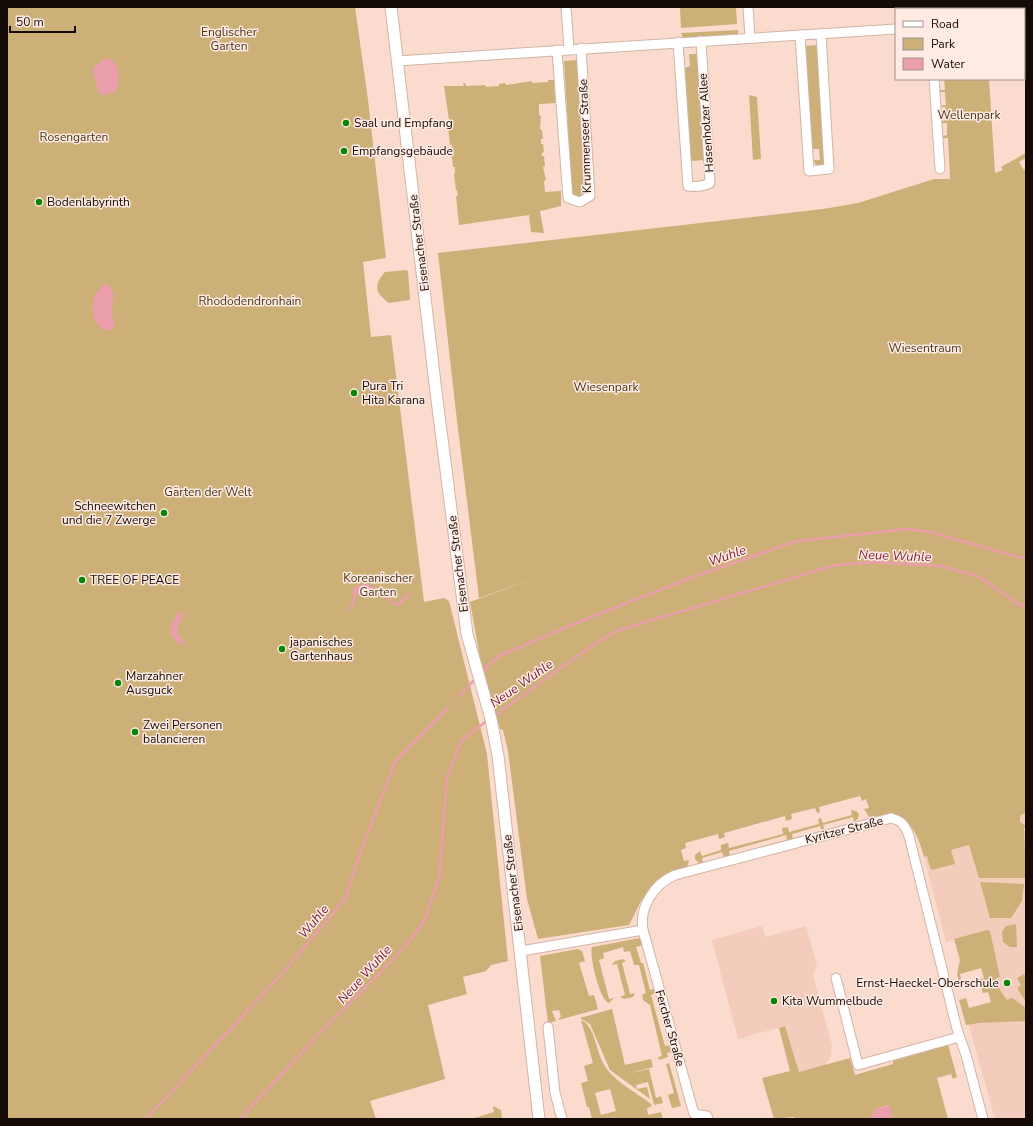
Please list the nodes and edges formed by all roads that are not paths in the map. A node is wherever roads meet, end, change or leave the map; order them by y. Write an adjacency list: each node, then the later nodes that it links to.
1 (391, 7): 13 (street, Eisenacher Straße)
2 (566, 7): 11 (street)
3 (748, 7): 7 (street)
4 (895, 29): 5 (street)
5 (821, 34): 6 (street); 6 (street)
6 (800, 35): 7 (street)
7 (750, 38): 8 (street)
8 (701, 41): 9 (street); 9 (street, Hasenholzer Allee)
9 (678, 42): 10 (street)
10 (581, 48): 11 (street); 12 (street, Krummenseer Straße)
11 (569, 49): 12 (street)
12 (557, 50): 13 (street)
13 (397, 61): 17 (street, Eisenacher Straße)
14 (934, 80): 15 (street)
15 (940, 169)
16 (643, 930): 17 (street); 20 (street, Kyritzer Straße); 21 (street, Fercher Straße)
17 (521, 951): 22 (street, Eisenacher Straße)
18 (836, 978): 20 (street)
19 (548, 1027): 23 (street)
20 (959, 1037): 24 (street, Kyritzer Straße)
21 (707, 1117)
22 (539, 1119)
23 (562, 1119)
24 (983, 1119)

